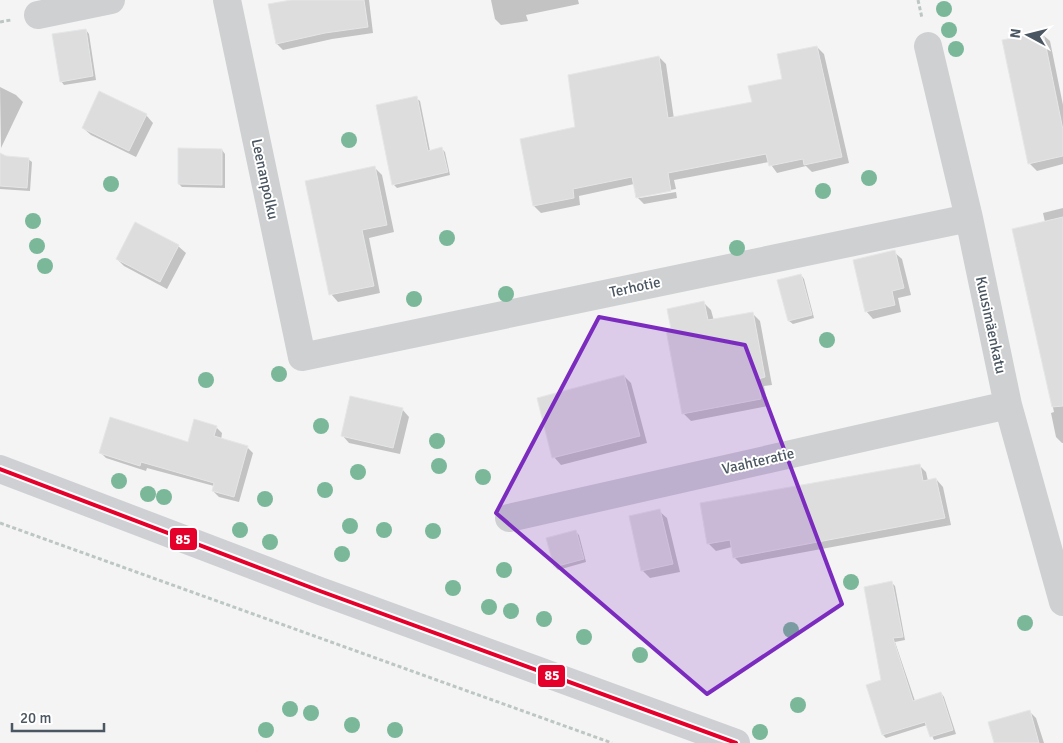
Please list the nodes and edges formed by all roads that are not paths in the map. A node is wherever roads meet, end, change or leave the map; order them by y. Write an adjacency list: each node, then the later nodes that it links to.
1 (111, 0): 3 (street)
2 (227, 0): 6 (street, Leenanpolku)
3 (38, 15)
4 (928, 46): 5 (street, Kuusimäenkatu)
5 (969, 218): 6 (street, Terhotie); 7 (street, Kuusimäenkatu)
6 (302, 357)
7 (1008, 404): 9 (street, Vaahteratie); 10 (street, Kuusimäenkatu)
8 (0, 469): 11 (street)
9 (509, 518)
10 (1063, 602)
11 (736, 743)

